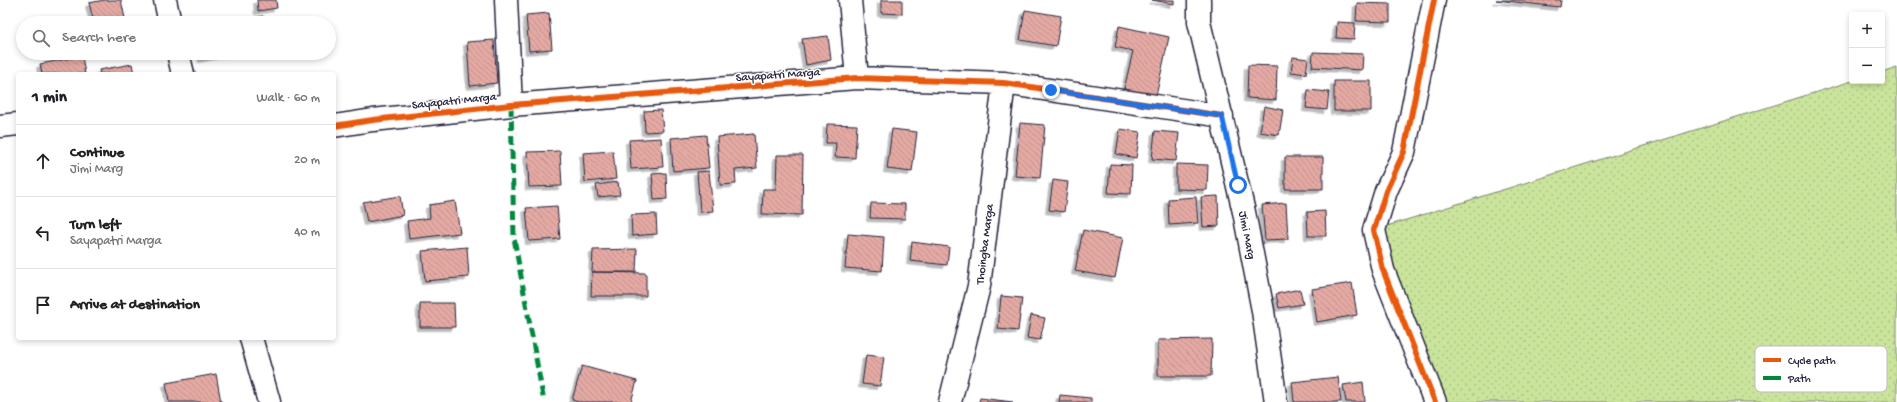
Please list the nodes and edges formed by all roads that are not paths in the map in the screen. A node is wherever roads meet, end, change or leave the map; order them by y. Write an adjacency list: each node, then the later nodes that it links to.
1 (165, 0): 6 (street)
2 (506, 0): 11 (street)
3 (850, 0): 9 (street)
4 (1199, 0): 12 (street, Jimi Marg)
5 (1434, 0): 20 (street)
6 (168, 16)
7 (180, 60): 8 (street)
8 (183, 72)
9 (857, 78): 10 (street, Sayapatri Marga); 11 (street, Sayapatri Marga)
10 (1004, 83): 12 (street, Sayapatri Marga); 18 (street, Thoingba Marga)
11 (511, 105): 15 (street, Sayapatri Marga)
12 (1222, 116): 19 (street, Jimi Marg)
13 (16, 124): 14 (street)
14 (0, 126)
15 (336, 126)
16 (252, 340): 17 (street)
17 (269, 402)
18 (950, 402)
19 (1276, 402)
20 (1435, 402)

